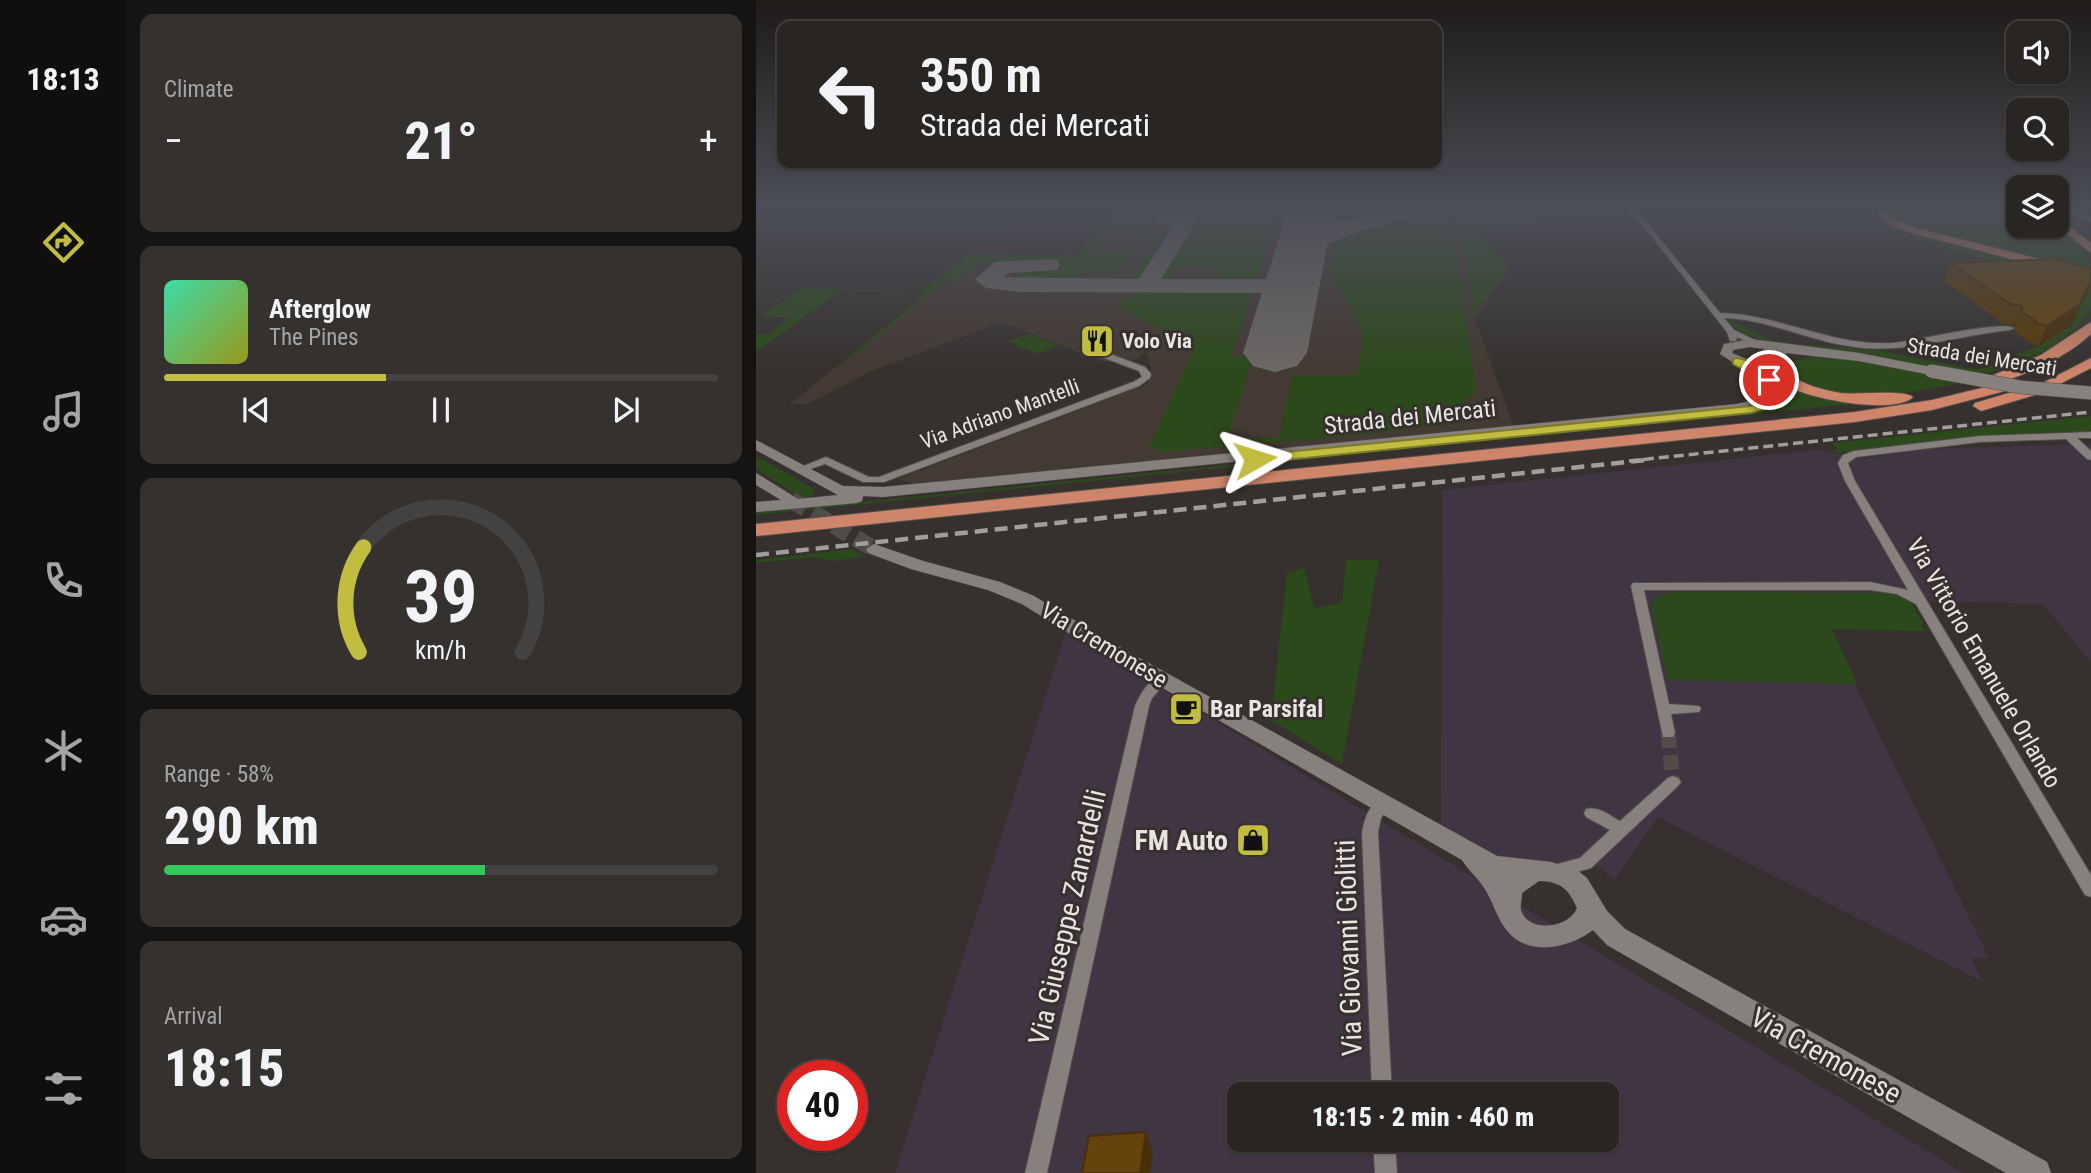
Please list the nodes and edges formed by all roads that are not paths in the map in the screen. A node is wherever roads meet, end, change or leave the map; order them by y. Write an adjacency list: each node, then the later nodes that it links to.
1 (1677, 264): 4 (street)
2 (2043, 264): 3 (highway)
3 (2091, 276)
4 (1718, 315): 6 (street); 7 (street)
5 (2091, 326): 14 (highway)
6 (2010, 328)
7 (1732, 338): 10 (street, Strada dei Mercati); 11 (street)
8 (2091, 343): 14 (highway)
9 (1086, 348): 20 (street, Via Adriano Mantelli)
10 (1777, 357): 11 (street, Strada dei Mercati); 14 (highway); 15 (street, Strada dei Mercati, bridge); 22 (street, Strada dei Mercati)
11 (1737, 361): 20 (street, Strada dei Mercati)
12 (2091, 362): 14 (highway)
13 (2091, 375): 14 (highway)
14 (2019, 388): 24 (highway); 25 (highway)
15 (2091, 393)
16 (2091, 435): 17 (street)
17 (2069, 436): 19 (street); 27 (street, Via Vittorio Emanuele Orlando)
18 (756, 445): 20 (street, Strada dei Mercati)
19 (2091, 457)
20 (795, 465): 22 (street)
21 (756, 478): 22 (street)
22 (796, 502): 23 (street, Strada dei Mercati)
23 (756, 507)
24 (756, 520)
25 (756, 530)
26 (874, 548): 30 (street, Via Cremonese)
27 (1904, 570): 28 (street); 29 (street, Via Vittorio Emanuele Orlando)
28 (1868, 586): 29 (street); 31 (street)
29 (1926, 608): 41 (street, Via Vittorio Emanuele Orlando)
30 (1162, 679): 35 (street, Via Cremonese); 48 (street, Via Giuseppe Zanardelli)
31 (1663, 709): 32 (street); 33 (street)
32 (1694, 709)
33 (1668, 733)
34 (1673, 782): 37 (street)
35 (1384, 804): 38 (street, Via Cremonese); 46 (street, Via Giovanni Giolitti)
36 (1592, 813): 37 (street)
37 (1621, 829): 39 (street)
38 (1469, 853): 40 (street); 43 (street)
39 (1585, 863): 40 (street); 42 (street)
40 (1545, 871): 42 (street); 43 (street)
41 (2091, 890)
42 (1586, 897): 44 (street); 45 (street)
43 (1508, 910): 44 (street)
44 (1563, 937): 45 (street)
45 (1616, 937): 50 (street, Via Cremonese)
46 (1381, 1082)
47 (1385, 1152): 49 (street)
48 (1036, 1173)
49 (1386, 1173)
50 (2036, 1173)

